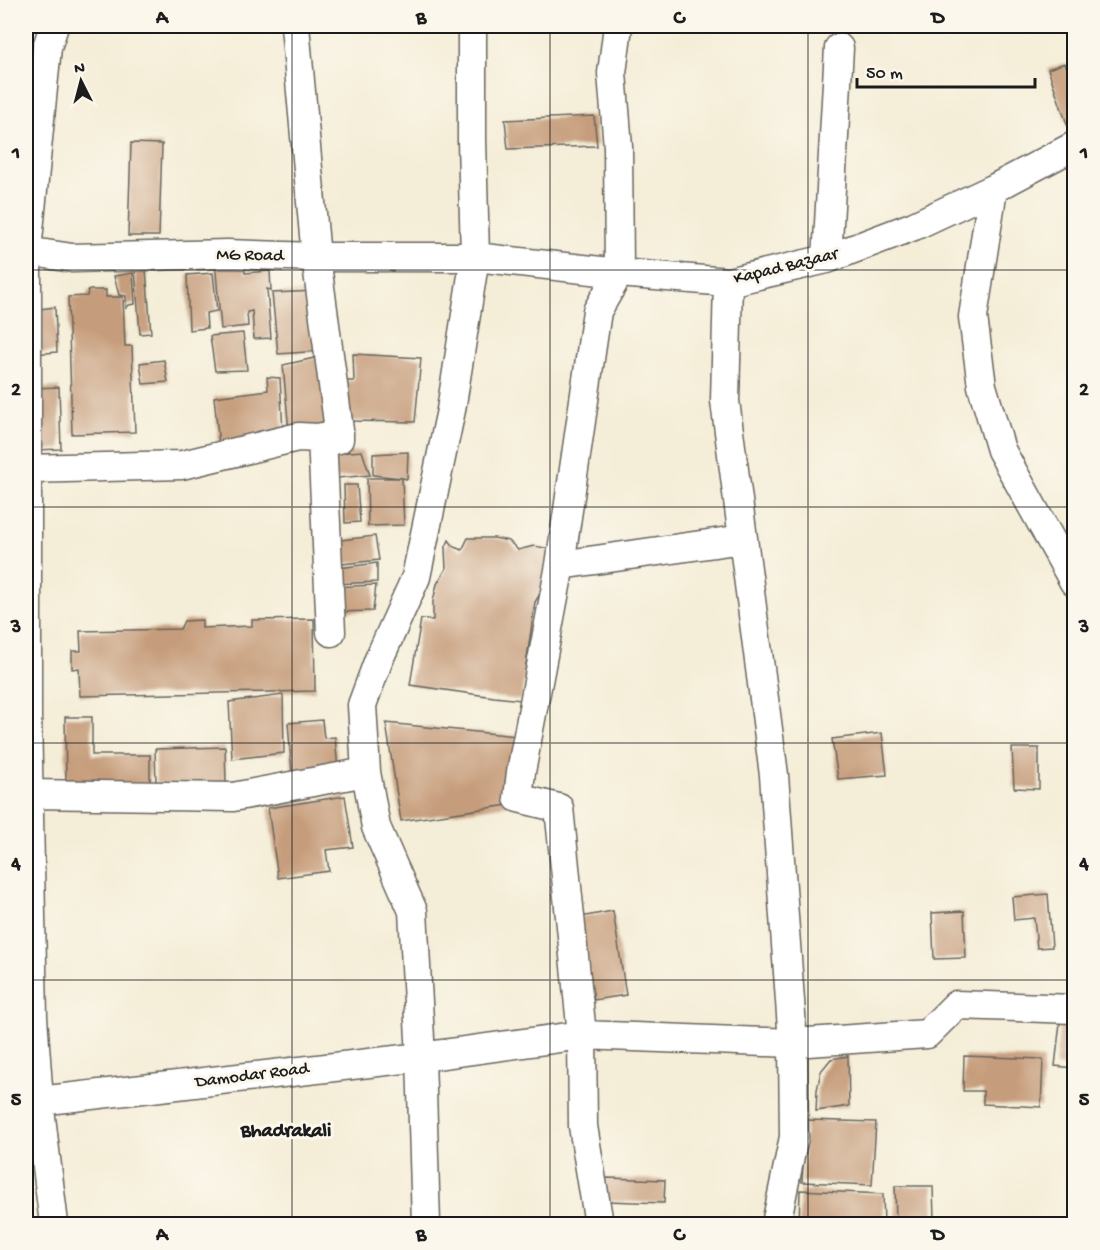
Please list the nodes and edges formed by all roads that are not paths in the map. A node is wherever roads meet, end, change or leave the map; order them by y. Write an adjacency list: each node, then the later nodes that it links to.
1 (54, 26): 8 (street)
2 (295, 26): 9 (street)
3 (472, 26): 10 (street)
4 (618, 26): 12 (street)
5 (839, 48): 11 (street)
6 (1074, 146): 7 (street, Kapad Bazaar)
7 (993, 189): 11 (street, Kapad Bazaar); 18 (street)
8 (26, 251): 9 (street, MG Road); 15 (street)
9 (316, 257): 10 (street, MG Road); 14 (street)
10 (475, 257): 12 (street, Kapad Bazaar); 20 (street)
11 (827, 259): 13 (street, Kapad Bazaar)
12 (619, 273): 13 (street, Kapad Bazaar); 17 (street)
13 (728, 282): 16 (street)
14 (322, 437): 15 (street); 19 (street)
15 (27, 469): 21 (street)
16 (743, 539): 17 (street); 24 (street)
17 (560, 565): 23 (street)
18 (1074, 582)
19 (331, 632)
20 (366, 772): 21 (street); 25 (street)
21 (29, 794): 26 (street)
22 (1074, 1009): 24 (street, Damodar Road)
23 (582, 1035): 24 (street, Damodar Road); 25 (street, Damodar Road); 29 (street)
24 (793, 1043): 30 (street)
25 (421, 1057): 26 (street, Damodar Road); 28 (street)
26 (39, 1101): 27 (street)
27 (54, 1224)
28 (426, 1224)
29 (599, 1224)
30 (776, 1224)

